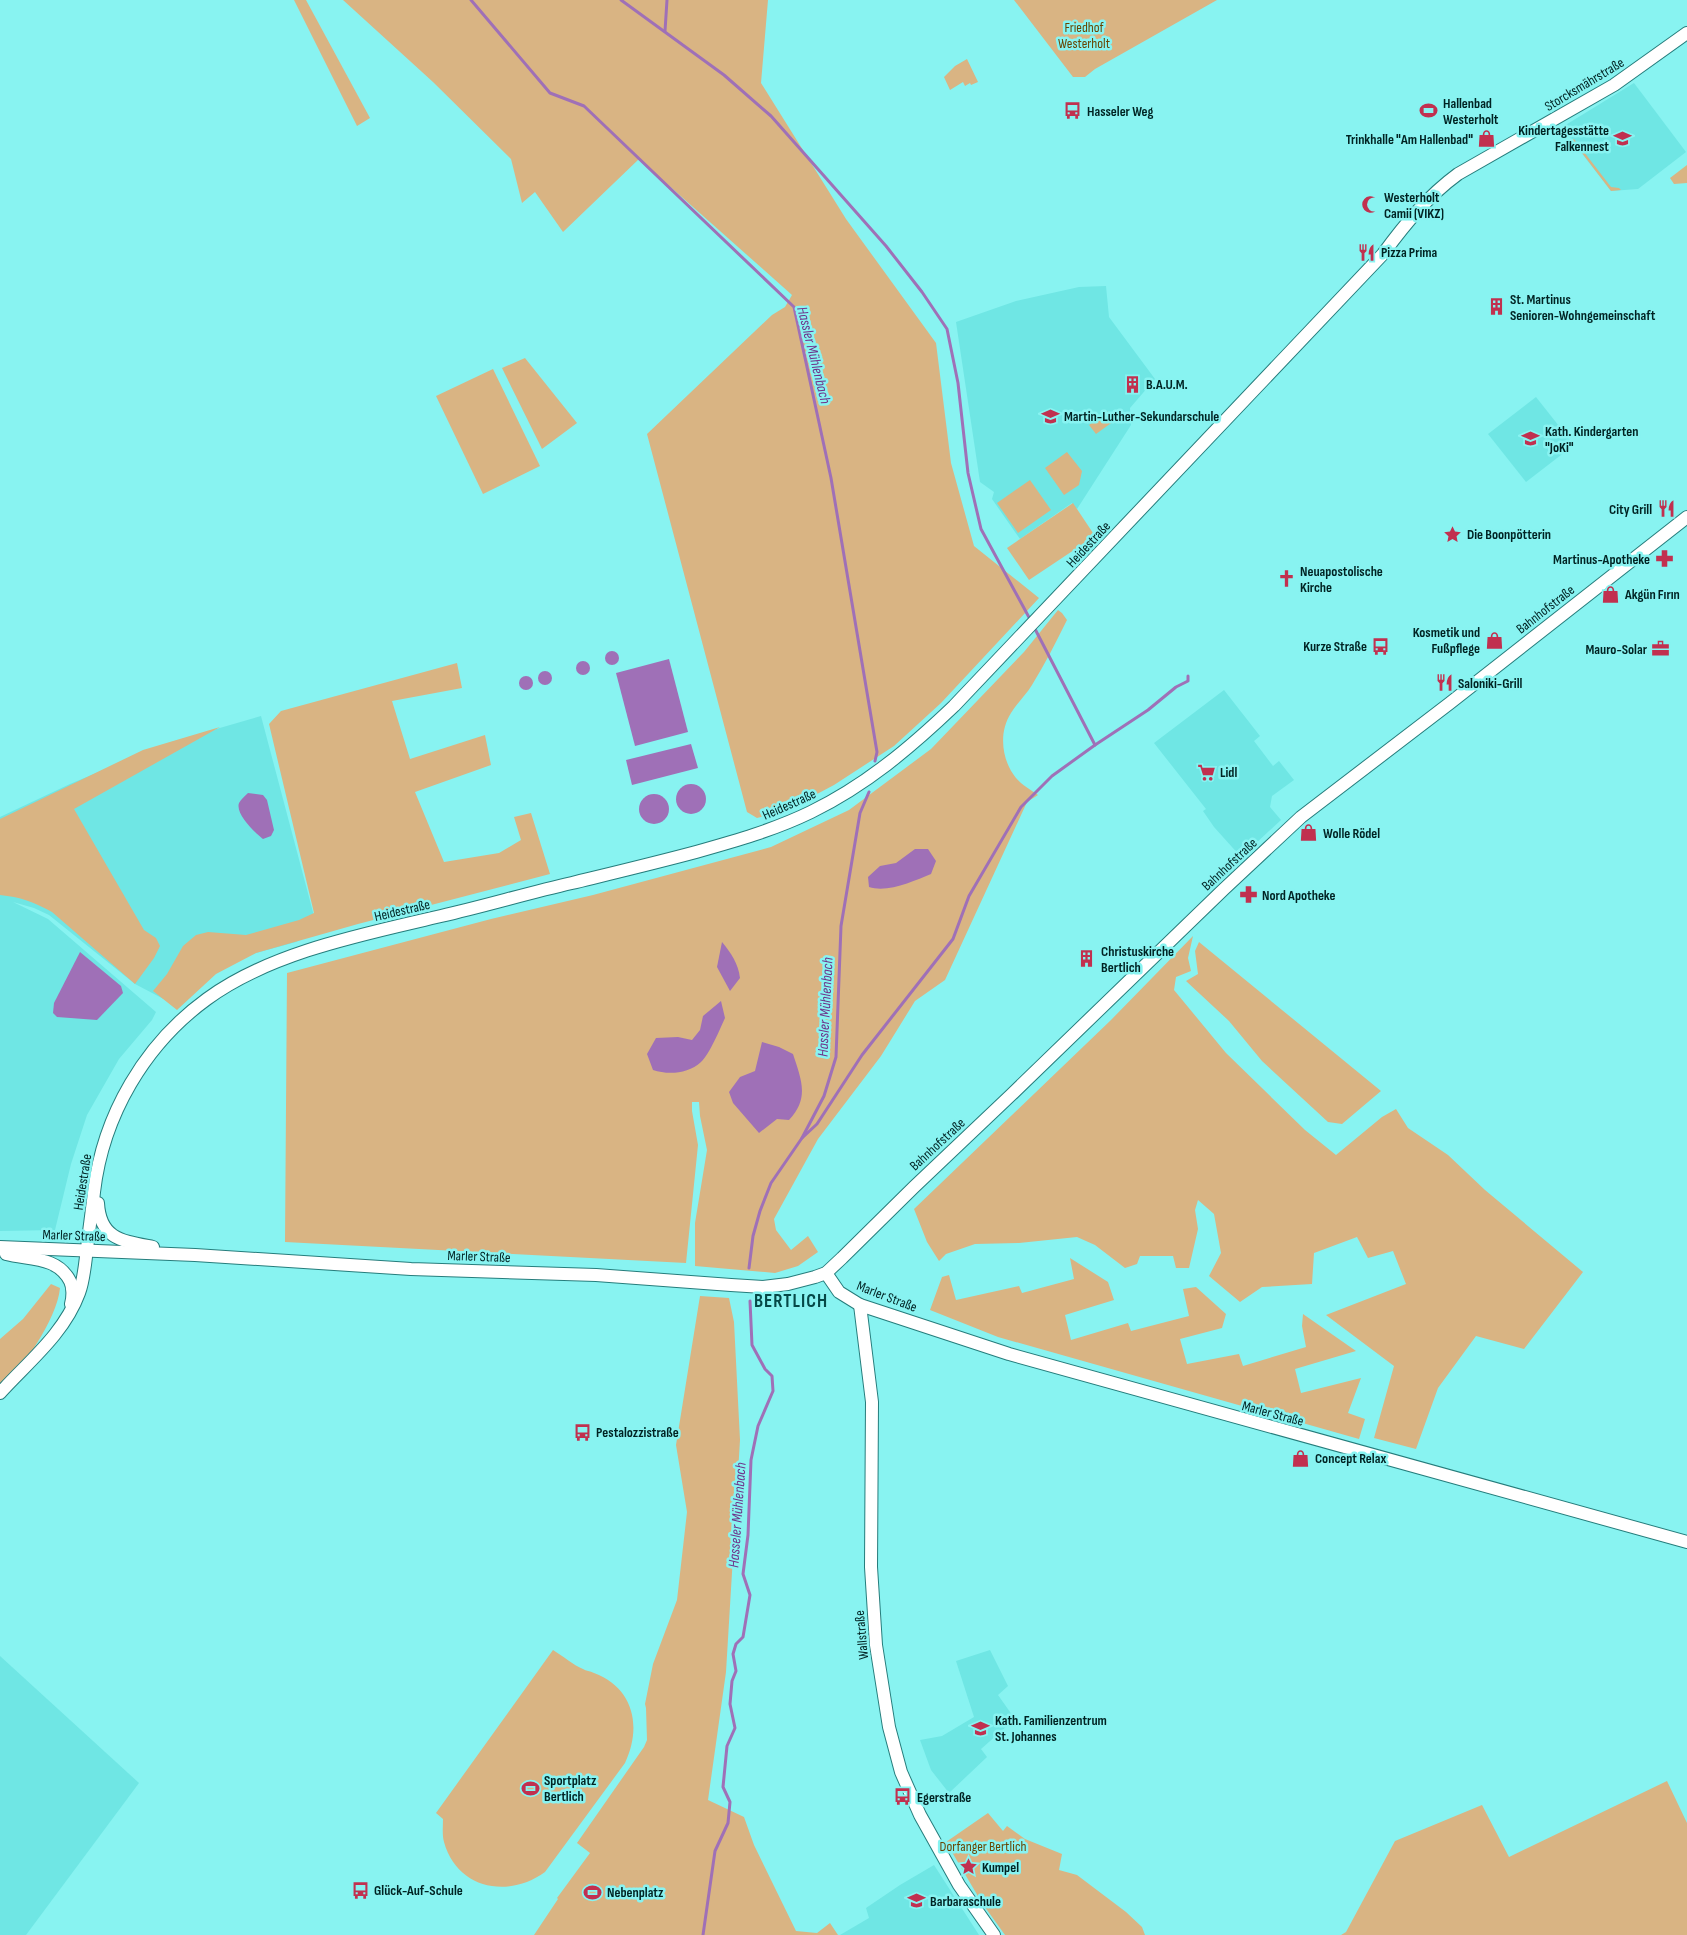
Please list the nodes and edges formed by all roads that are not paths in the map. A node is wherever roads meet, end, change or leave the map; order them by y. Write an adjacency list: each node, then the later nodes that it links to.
1 (1687, 33): 2 (main road, Storcksmährstraße)
2 (1441, 187): 4 (main road, Heidestraße)
3 (1687, 517): 9 (main road, Bahnhofstraße)
4 (100, 1158): 6 (main road, Heidestraße); 8 (main road)
5 (0, 1247): 6 (main road, Marler Straße)
6 (86, 1251): 8 (main road, Marler Straße); 11 (main road, Heidestraße)
7 (0, 1252): 11 (main road)
8 (195, 1256): 9 (main road, Marler Straße)
9 (826, 1272): 10 (main road, Marler Straße)
10 (860, 1304): 13 (main road, Marler Straße); 14 (main road, Wallstraße)
11 (62, 1325): 12 (main road)
12 (0, 1393)
13 (1687, 1542)
14 (994, 1935)

